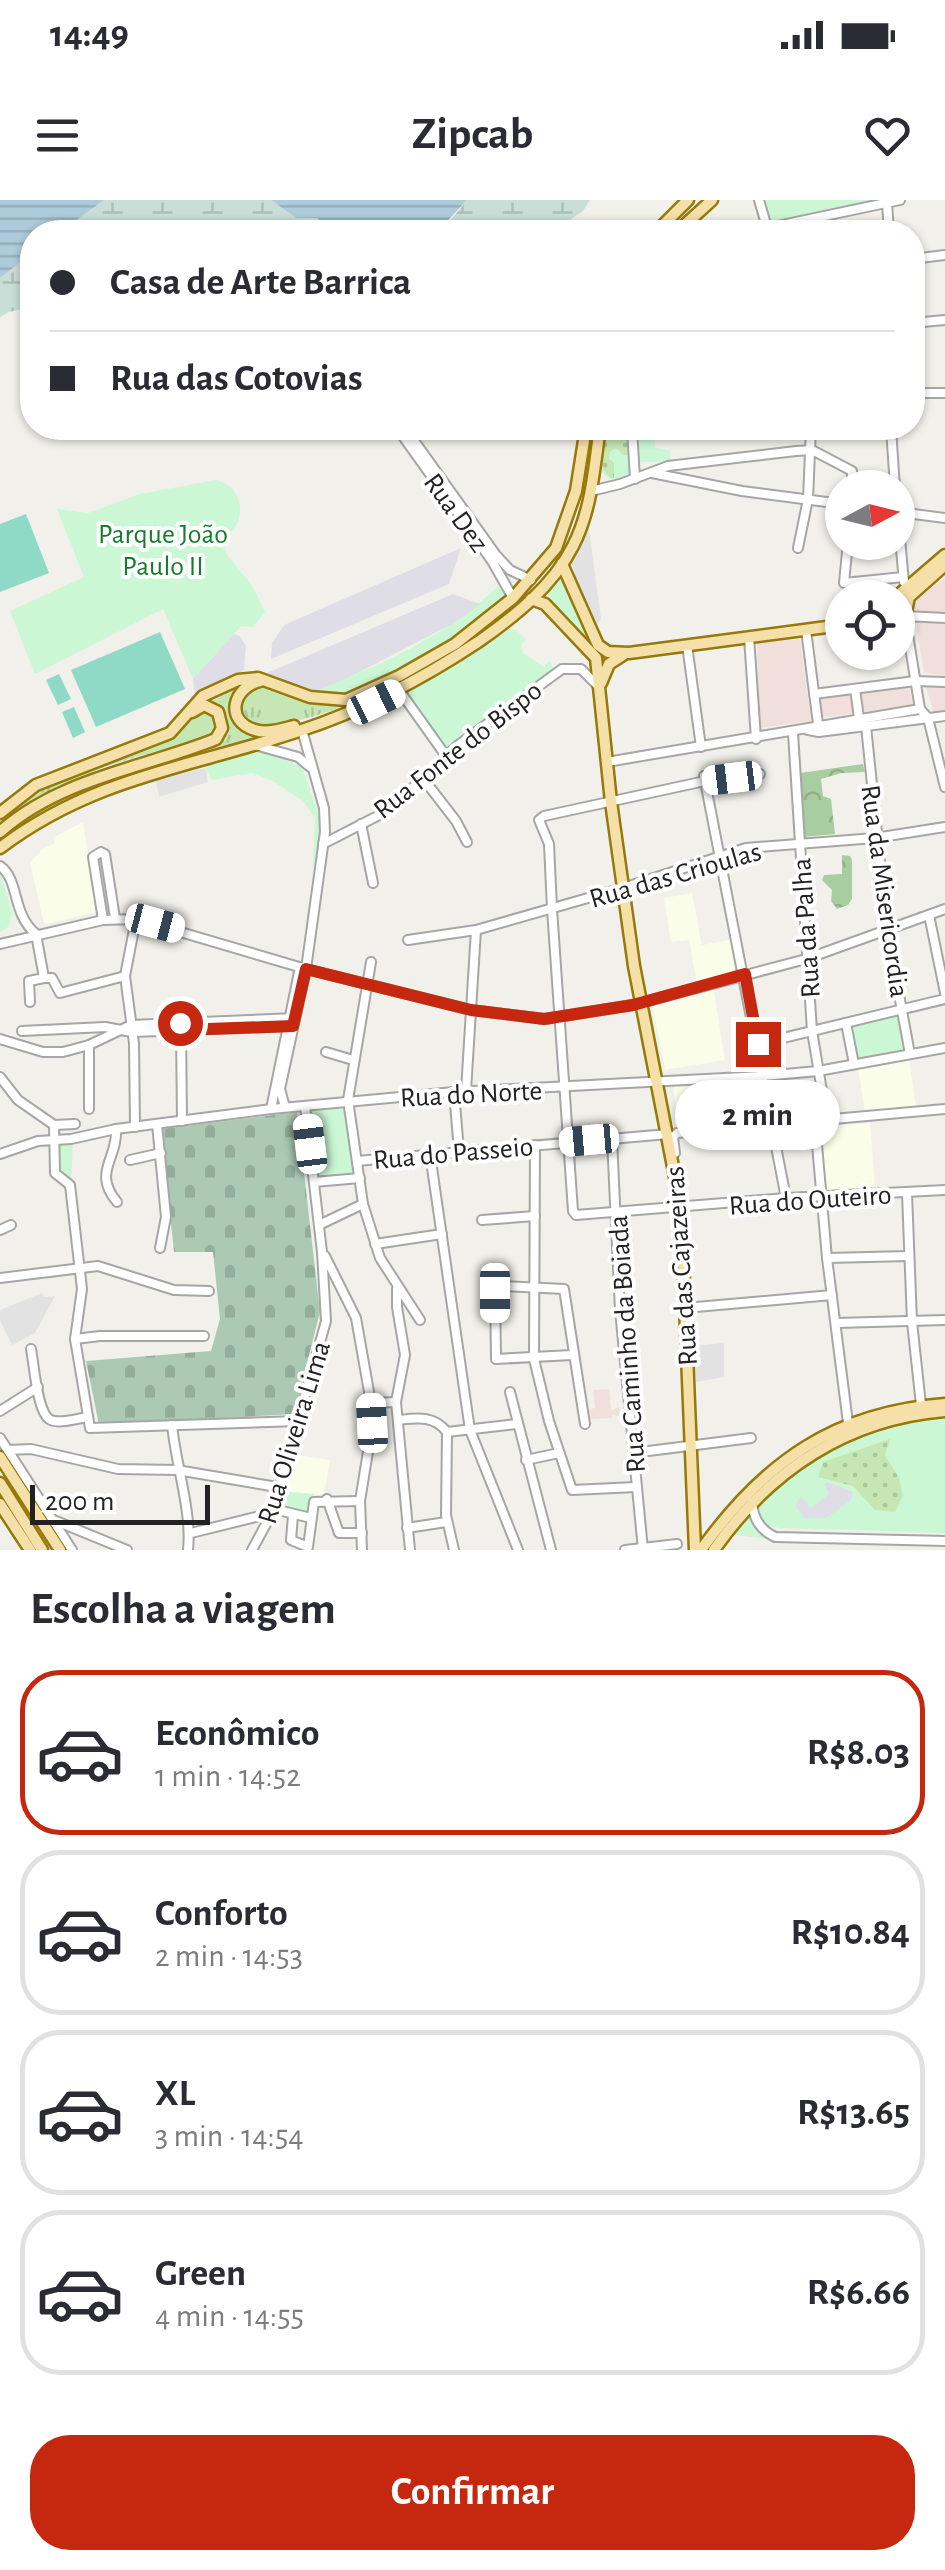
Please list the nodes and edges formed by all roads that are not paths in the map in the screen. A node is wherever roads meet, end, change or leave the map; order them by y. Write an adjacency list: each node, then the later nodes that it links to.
1 (688, 200): 5 (main road)
2 (712, 200): 6 (main road)
3 (900, 200): 4 (street)
4 (887, 203): 7 (street); 8 (street)
5 (668, 220)
6 (690, 220)
7 (818, 220)
8 (888, 220)
9 (406, 440): 35 (street, Rua Dez)
10 (415, 440): 32 (street, Rua Dez)
11 (584, 440): 32 (main road)
12 (598, 440): 17 (main road)
13 (633, 440): 21 (street)
14 (812, 440): 16 (street)
15 (892, 440): 19 (street)
16 (812, 450): 18 (street); 20 (street); 24 (street)
17 (594, 469): 22 (street); 23 (main road)
18 (850, 470)
19 (894, 470)
20 (652, 473): 21 (street); 24 (street)
21 (636, 479): 22 (street)
22 (611, 485): 23 (street)
23 (591, 491): 30 (main road)
24 (808, 500): 25 (street); 28 (street)
25 (825, 502)
26 (915, 516): 27 (street)
27 (945, 518)
28 (798, 548)
29 (945, 555): 31 (main road)
30 (562, 564): 36 (main road); 43 (main road)
31 (938, 570): 33 (main road); 34 (main road)
32 (531, 580): 35 (main road)
33 (912, 580)
34 (915, 591)
35 (513, 598): 47 (main road)
36 (531, 600): 49 (main road); 50 (main road, Rua das Cajazeiras)
37 (915, 617): 38 (street)
38 (945, 618)
39 (825, 627): 40 (main road)
40 (806, 630): 41 (main road); 51 (street)
41 (749, 637): 42 (main road); 63 (street)
42 (688, 645): 43 (main road); 65 (street)
43 (629, 653): 50 (main road)
44 (913, 670): 45 (street)
45 (915, 681): 46 (street); 48 (street); 52 (street)
46 (945, 682)
47 (276, 684): 53 (main road); 57 (main road)
48 (855, 689): 51 (street); 55 (street)
49 (399, 690): 53 (main road); 66 (street)
50 (600, 693): 66 (street, Rua Fonte do Bispo); 67 (main road, Rua das Cajazeiras)
51 (814, 694): 58 (street)
52 (920, 709): 55 (street); 56 (street)
53 (344, 715): 60 (main road)
54 (945, 716): 56 (street)
55 (859, 718): 58 (street)
56 (928, 718): 59 (street); 72 (street)
57 (184, 720): 75 (main road); 78 (main road)
58 (818, 724): 61 (street)
59 (866, 726): 61 (street); 80 (street, Rua da Misericordia)
60 (302, 730): 64 (main road); 68 (street)
61 (808, 730): 62 (street)
62 (793, 733): 63 (street); 83 (street, Rua da Palha)
63 (756, 739): 65 (street)
64 (254, 745): 68 (street); 84 (main road)
65 (700, 747): 67 (street)
66 (446, 756): 70 (street, Rua Fonte do Bispo)
67 (607, 762): 73 (main road, Rua das Cajazeiras)
68 (312, 770): 74 (street)
69 (760, 774): 71 (street)
70 (422, 778): 76 (street, Rua Fonte do Bispo); 81 (street)
71 (705, 778): 73 (street); 85 (street)
72 (945, 786)
73 (611, 802): 88 (main road, Rua das Cajazeiras); 89 (street)
74 (324, 808): 79 (street); 82 (street)
75 (0, 813)
76 (360, 824): 79 (street, Rua Fonte do Bispo); 87 (street, Rua Fonte do Bispo)
77 (945, 827): 80 (street, Rua das Crioulas)
78 (0, 832)
79 (336, 837): 82 (street, Rua Fonte do Bispo)
80 (876, 838): 83 (street, Rua das Crioulas); 96 (street, Rua da Misericordia)
81 (468, 842)
82 (323, 844): 102 (street)
83 (800, 844): 85 (street, Rua das Crioulas); 100 (street, Rua da Palha)
84 (0, 848)
85 (722, 854): 88 (street, Rua das Crioulas); 103 (street)
86 (0, 866): 97 (street)
87 (373, 883)
88 (624, 888): 89 (street, Rua das Crioulas); 108 (main road, Rua das Cajazeiras)
89 (552, 909): 95 (street, Rua das Crioulas); 112 (street)
90 (945, 909): 91 (street)
91 (930, 914): 96 (street); 107 (street)
92 (115, 918): 93 (street); 94 (street); 94 (street)
93 (136, 919): 102 (street); 104 (street)
94 (102, 920): 97 (street)
95 (476, 930): 98 (street, Rua das Crioulas); 111 (street)
96 (887, 930): 100 (street); 110 (street, Rua da Misericordia)
97 (36, 934): 99 (street); 105 (street)
98 (408, 940)
99 (0, 944)
100 (806, 959): 103 (street); 118 (street, Rua da Palha)
101 (371, 962): 106 (street)
102 (303, 968): 106 (street); 113 (street)
103 (745, 974): 108 (street); 121 (street)
104 (125, 976): 105 (street); 116 (street)
105 (44, 978): 109 (street)
106 (368, 985): 111 (street); 127 (street)
107 (945, 996): 110 (street)
108 (643, 1000): 112 (street); 134 (main road, Rua das Cajazeiras)
109 (30, 1002)
110 (902, 1009): 114 (street); 126 (street, Rua da Misericordia)
111 (471, 1010): 112 (street); 136 (street)
112 (558, 1018): 135 (street)
113 (291, 1022): 115 (street); 133 (street)
114 (846, 1022): 118 (street); 129 (street)
115 (180, 1027): 116 (street); 144 (street)
116 (132, 1029): 117 (street); 151 (street)
117 (120, 1031): 119 (street); 122 (street)
118 (812, 1031): 121 (street); 130 (street, Rua da Palha)
119 (22, 1032)
120 (0, 1039): 125 (street)
121 (758, 1044): 132 (street)
122 (89, 1045): 125 (street); 141 (street)
123 (945, 1048): 126 (street, Rua do Norte)
124 (326, 1052): 127 (street)
125 (54, 1053): 128 (street)
126 (910, 1054): 129 (street, Rua do Norte)
127 (353, 1060): 138 (street)
128 (52, 1064)
129 (854, 1064): 130 (street, Rua do Norte)
130 (818, 1071): 132 (street, Rua do Norte); 145 (street, Rua da Palha)
131 (0, 1076): 149 (street)
132 (763, 1076): 134 (street, Rua do Norte); 150 (street)
133 (278, 1079): 140 (street); 142 (street)
134 (658, 1082): 135 (street, Rua do Norte); 153 (main road, Rua das Cajazeiras)
135 (564, 1088): 136 (street, Rua do Norte); 157 (street)
136 (466, 1091): 137 (street, Rua do Norte)
137 (454, 1092): 138 (street, Rua do Norte); 159 (street)
138 (348, 1100): 139 (street, Rua do Norte); 164 (street)
139 (305, 1106): 140 (street, Rua do Norte); 167 (street, Rua Oliveira Lima)
140 (285, 1107): 142 (street, Rua do Norte)
141 (88, 1109)
142 (270, 1109): 144 (street, Rua do Norte)
143 (945, 1110): 145 (street)
144 (182, 1121): 148 (street, Rua do Norte)
145 (827, 1121): 146 (street)
146 (816, 1122): 150 (street); 170 (street)
147 (75, 1124): 149 (street)
148 (157, 1124): 151 (street, Rua do Norte); 161 (street)
149 (54, 1126): 155 (street)
150 (773, 1126): 165 (street); 171 (street)
151 (135, 1127): 152 (street, Rua do Norte)
152 (116, 1130): 155 (street, Rua do Norte); 172 (street)
153 (668, 1134): 154 (street, Rua do Passeio); 165 (main road, Rua das Cajazeiras)
154 (612, 1139): 157 (street, Rua do Passeio); 175 (street, Rua Caminho da Boiada)
155 (54, 1140): 160 (street, Rua do Norte); 187 (street)
156 (0, 1142): 160 (street)
157 (566, 1142): 158 (street, Rua do Passeio); 175 (street, Rua do Outeiro)
158 (535, 1145): 159 (street, Rua do Passeio); 176 (street)
159 (459, 1151): 162 (street, Rua do Passeio)
160 (4, 1152)
161 (161, 1153): 163 (street); 183 (street)
162 (430, 1154): 164 (street, Rua do Passeio); 181 (street)
163 (130, 1160)
164 (358, 1161): 166 (street)
165 (676, 1172): 174 (main road, Rua das Cajazeiras)
166 (360, 1178): 167 (street); 173 (street)
167 (314, 1182): 179 (street, Rua Oliveira Lima)
168 (945, 1190): 169 (street, Rua do Outeiro)
169 (907, 1192): 170 (street, Rua do Outeiro); 185 (street)
170 (822, 1195): 171 (street, Rua do Outeiro); 186 (street)
171 (786, 1198): 174 (street, Rua do Outeiro)
172 (117, 1202)
173 (363, 1204): 179 (street); 182 (street)
174 (681, 1208): 175 (street, Rua do Outeiro); 193 (main road, Rua das Cajazeiras)
175 (616, 1213): 224 (street, Rua Caminho da Boiada)
176 (534, 1216): 177 (street); 189 (street)
177 (482, 1220)
178 (11, 1224): 180 (street)
179 (319, 1225): 184 (street, Rua Oliveira Lima)
180 (0, 1230)
181 (442, 1234): 182 (street); 218 (street)
182 (375, 1244): 190 (street)
183 (160, 1248)
184 (322, 1252): 206 (street); 213 (street, Rua Oliveira Lima)
185 (910, 1256): 186 (street); 196 (street)
186 (827, 1258): 192 (street)
187 (80, 1267): 188 (street); 191 (street); 199 (street)
188 (0, 1278)
189 (534, 1288): 201 (street); 202 (street); 202 (street)
190 (397, 1289): 194 (street); 205 (street)
191 (209, 1291)
192 (832, 1295): 193 (street); 197 (street)
193 (685, 1308): 222 (main road, Rua das Cajazeiras)
194 (420, 1320)
195 (945, 1320): 196 (street)
196 (912, 1322): 197 (street); 207 (street)
197 (836, 1324): 216 (street)
198 (204, 1336): 199 (street)
199 (74, 1339): 210 (street)
200 (31, 1349): 203 (street)
201 (572, 1356): 202 (street); 215 (street)
202 (534, 1358): 223 (street)
203 (38, 1387): 209 (street); 210 (street)
204 (510, 1392): 214 (street)
205 (396, 1402): 206 (street); 211 (street)
206 (370, 1403): 233 (street)
207 (921, 1406): 208 (main road); 212 (main road)
208 (945, 1407): 212 (main road)
209 (0, 1412)
210 (88, 1417): 217 (street)
211 (398, 1420): 219 (street); 241 (street)
212 (874, 1420): 216 (main road); 226 (main road)
213 (298, 1421): 217 (street); 230 (street, Rua Oliveira Lima)
214 (517, 1424): 218 (street); 227 (street)
215 (585, 1424)
216 (848, 1424): 226 (main road); 261 (main road)
217 (172, 1426): 228 (street)
218 (470, 1430): 219 (street); 258 (street)
219 (447, 1432): 240 (street)
220 (0, 1438): 225 (street)
221 (751, 1438): 222 (street)
222 (691, 1446): 224 (street); 261 (main road, Rua das Cajazeiras)
223 (559, 1452): 227 (street); 231 (street)
224 (633, 1452): 231 (street, Rua Caminho da Boiada)
225 (2, 1453): 228 (street); 237 (main road)
226 (808, 1454): 234 (main road)
227 (526, 1460): 259 (street)
228 (177, 1470): 230 (street); 242 (street)
229 (0, 1483): 235 (main road)
230 (277, 1487): 236 (street, Rua Oliveira Lima)
231 (636, 1487): 247 (street, Rua Caminho da Boiada)
232 (327, 1499): 233 (street); 239 (street); 243 (street)
233 (360, 1501): 243 (street)
234 (752, 1502): 244 (street); 262 (main road)
235 (4, 1507): 248 (main road); 249 (main road)
236 (273, 1511): 238 (street); 242 (street); 254 (street, Rua Oliveira Lima)
237 (45, 1514): 250 (main road); 251 (street); 252 (street)
238 (293, 1515): 239 (street); 246 (street)
239 (312, 1518): 246 (street)
240 (446, 1522): 241 (street); 257 (street)
241 (407, 1528): 256 (street)
242 (191, 1532): 253 (street)
243 (362, 1533): 255 (street)
244 (945, 1540)
245 (676, 1544): 247 (street)
246 (308, 1548)
247 (643, 1549): 260 (street)
248 (30, 1550)
249 (42, 1550)
250 (60, 1550)
251 (72, 1550)
252 (127, 1550)
253 (188, 1550)
254 (252, 1550)
255 (362, 1550)
256 (410, 1550)
257 (454, 1550)
258 (518, 1550)
259 (551, 1550)
260 (624, 1550)
261 (698, 1550)
262 (714, 1550)

